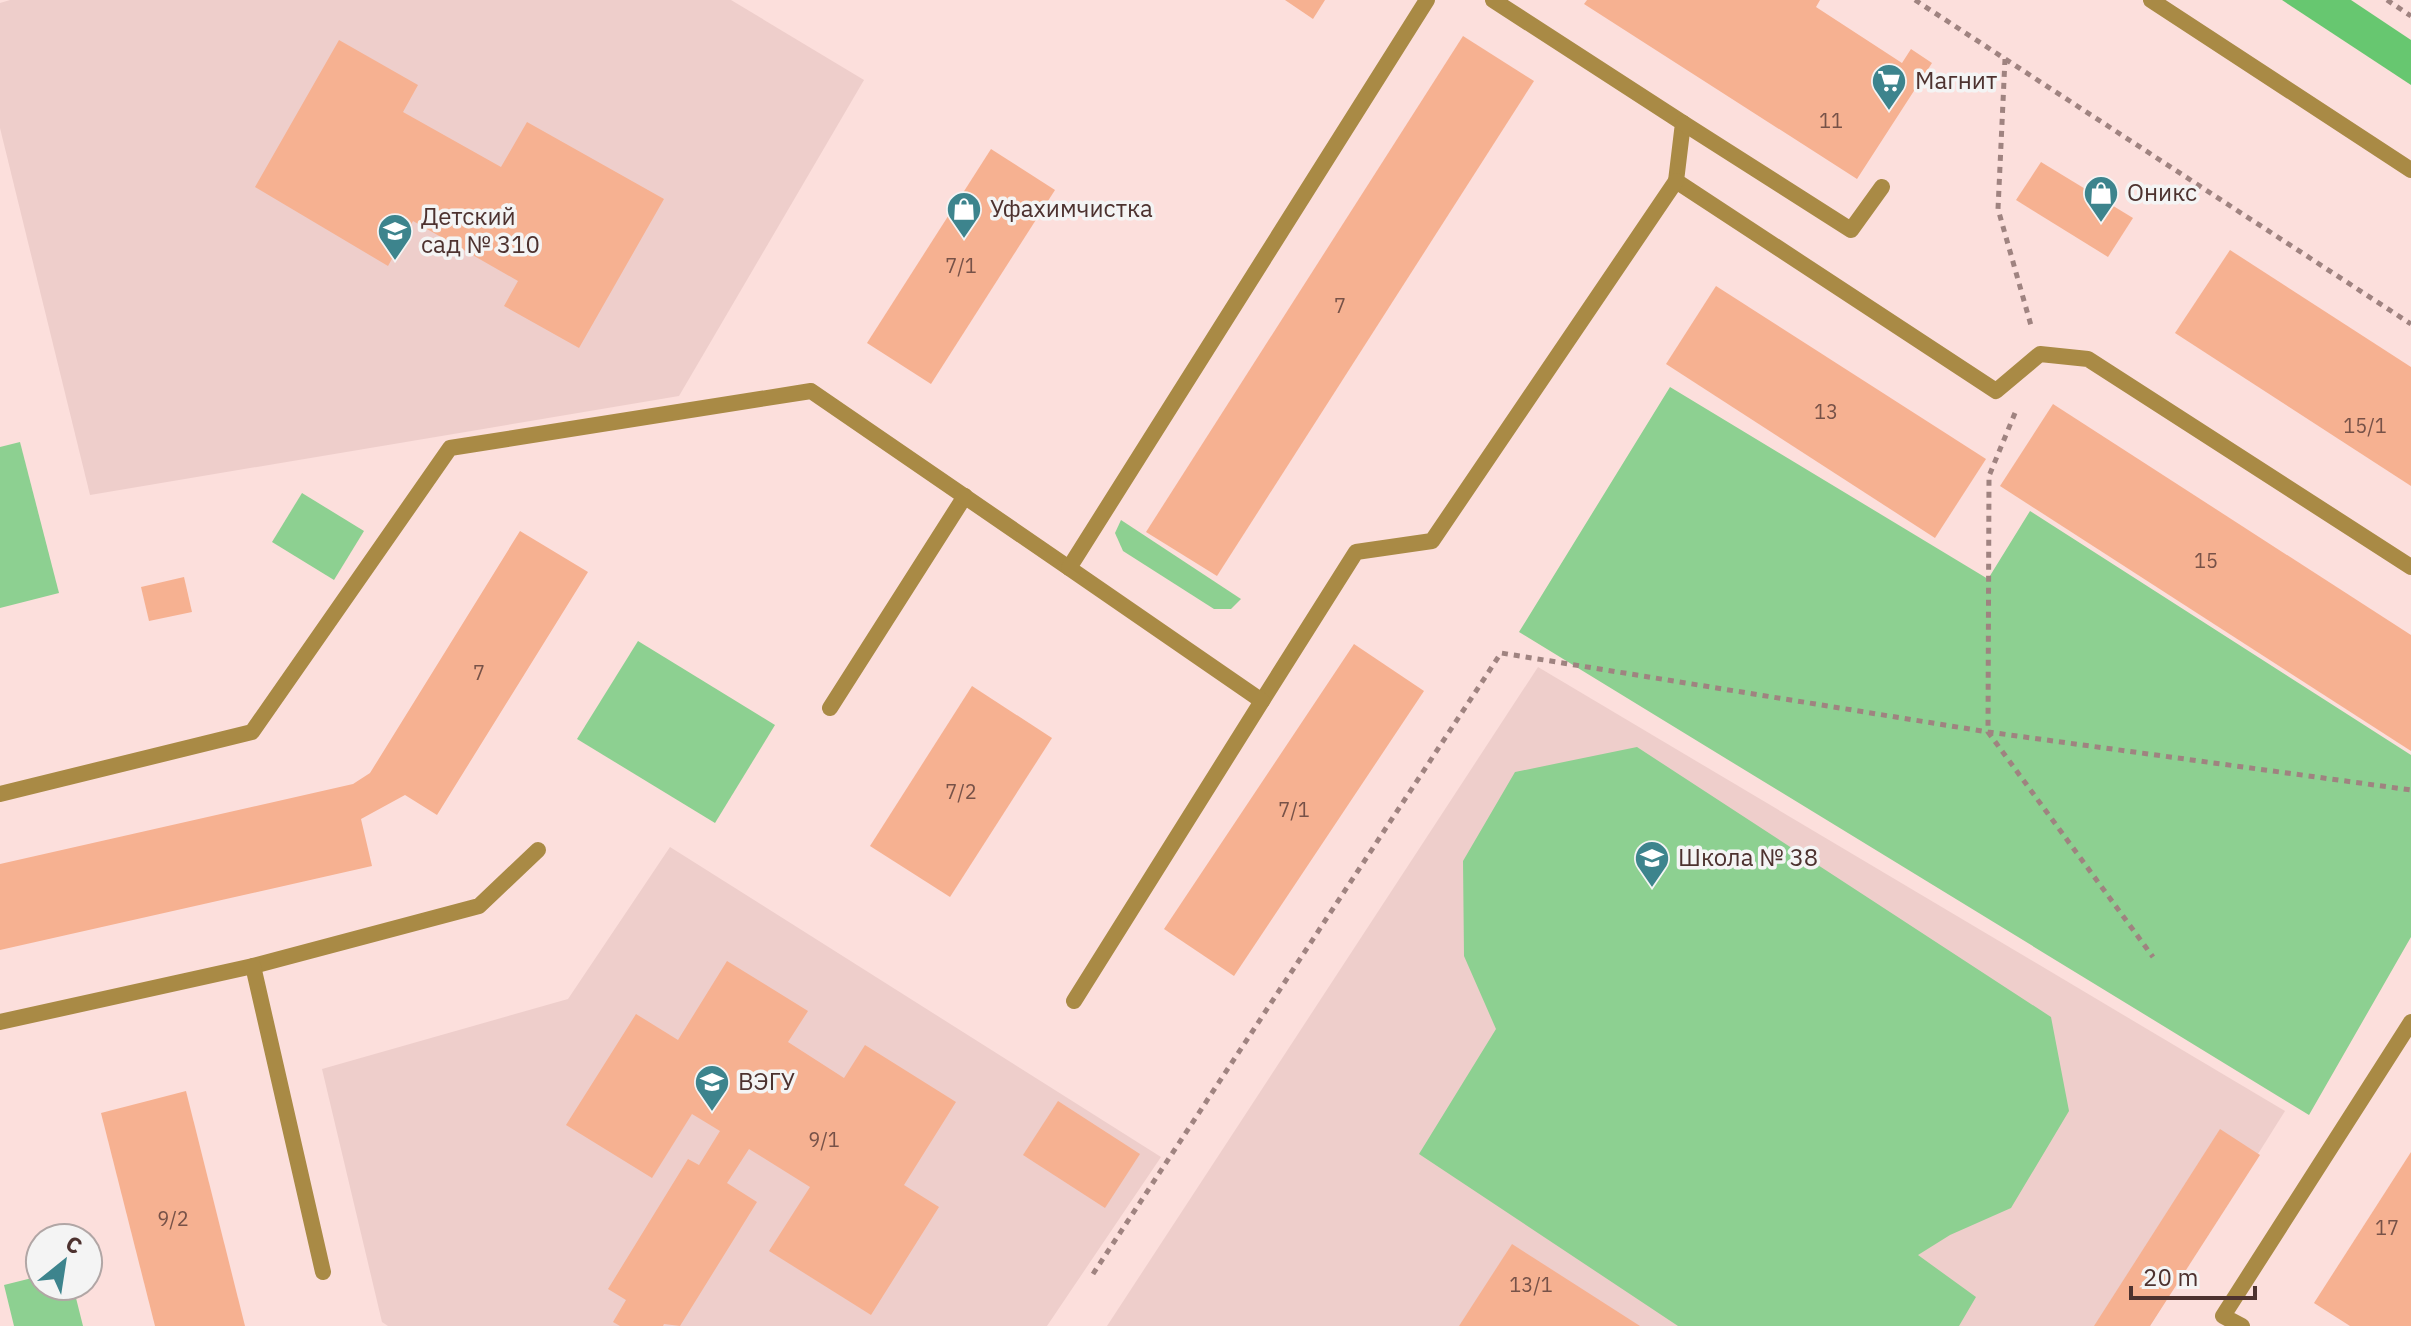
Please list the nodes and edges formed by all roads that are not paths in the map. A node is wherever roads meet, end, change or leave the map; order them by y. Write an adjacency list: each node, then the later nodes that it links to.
1 (1427, 0): 10 (street)
2 (1493, 0): 4 (street)
3 (2151, 0): 5 (street)
4 (1683, 123): 6 (street); 7 (street)
5 (2411, 170)
6 (1676, 181): 9 (street); 11 (street)
7 (1882, 187)
8 (965, 496): 10 (street); 12 (street); 13 (street)
9 (2411, 567)
10 (1069, 568): 11 (street)
11 (1262, 701): 16 (street)
12 (830, 708)
13 (0, 794)
14 (538, 850): 15 (street)
15 (253, 966): 17 (street); 19 (street)
16 (1074, 1001)
17 (0, 1022)
18 (2411, 1022): 20 (street)
19 (323, 1272)
20 (2242, 1326)

